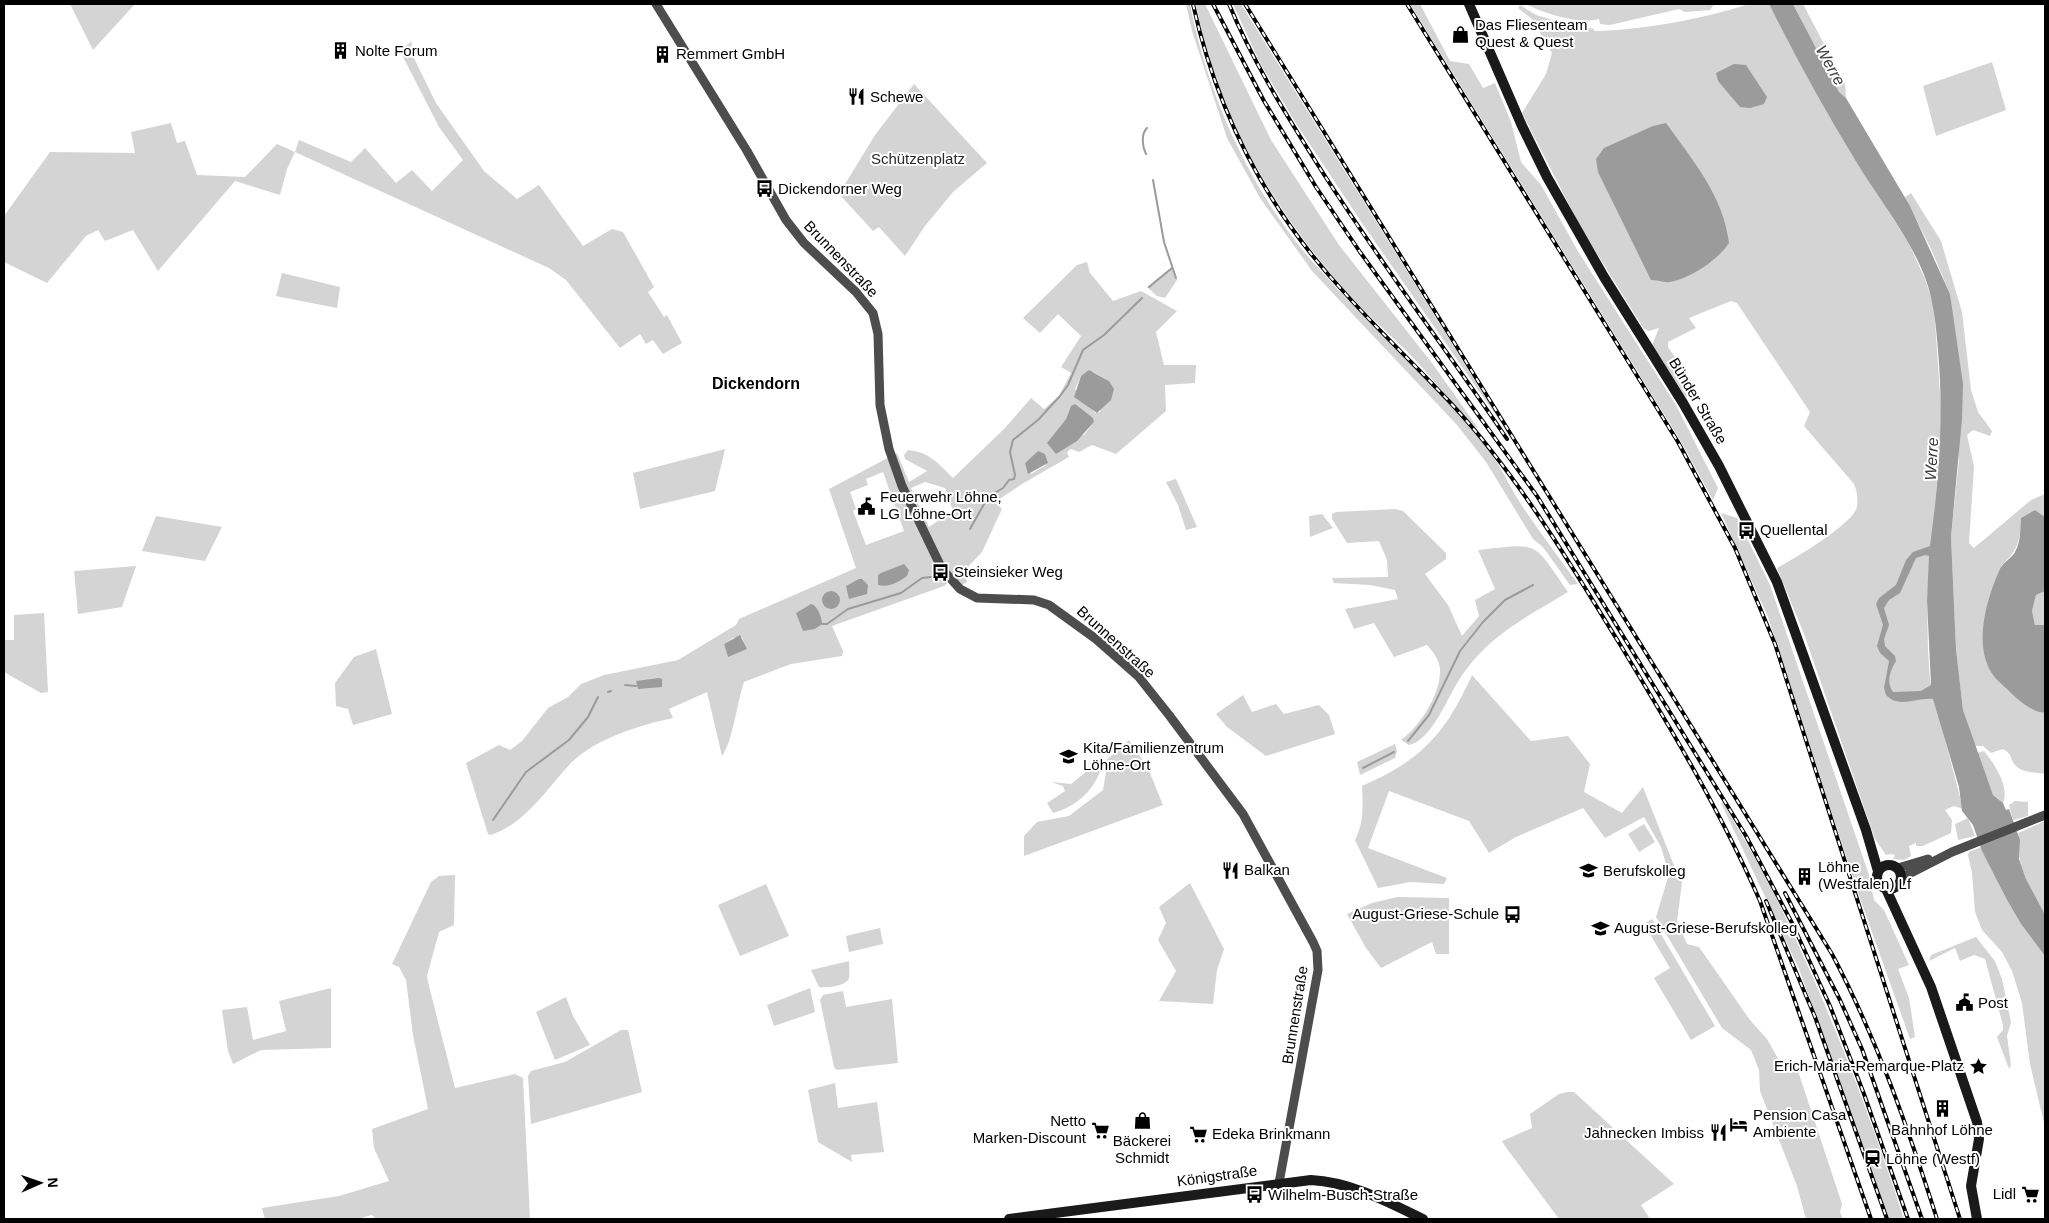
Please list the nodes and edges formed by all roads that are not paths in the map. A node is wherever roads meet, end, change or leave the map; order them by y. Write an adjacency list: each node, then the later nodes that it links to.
1 (656, 4): 10 (street, Brunnenstraße)
2 (1469, 4): 5 (main road, Bünder Straße)
3 (2045, 815): 4 (street)
4 (1952, 852): 6 (street); 7 (street)
5 (1882, 868): 6 (main road); 8 (main road, Bünder Straße)
6 (1898, 868): 7 (main road)
7 (1899, 883): 8 (main road); 9 (main road)
8 (1886, 889): 9 (main road)
9 (1901, 925): 13 (main road)
10 (1280, 1183): 11 (main road, Königstraße); 12 (main road, Königstraße)
11 (1009, 1219)
12 (1423, 1219)
13 (1977, 1219)

